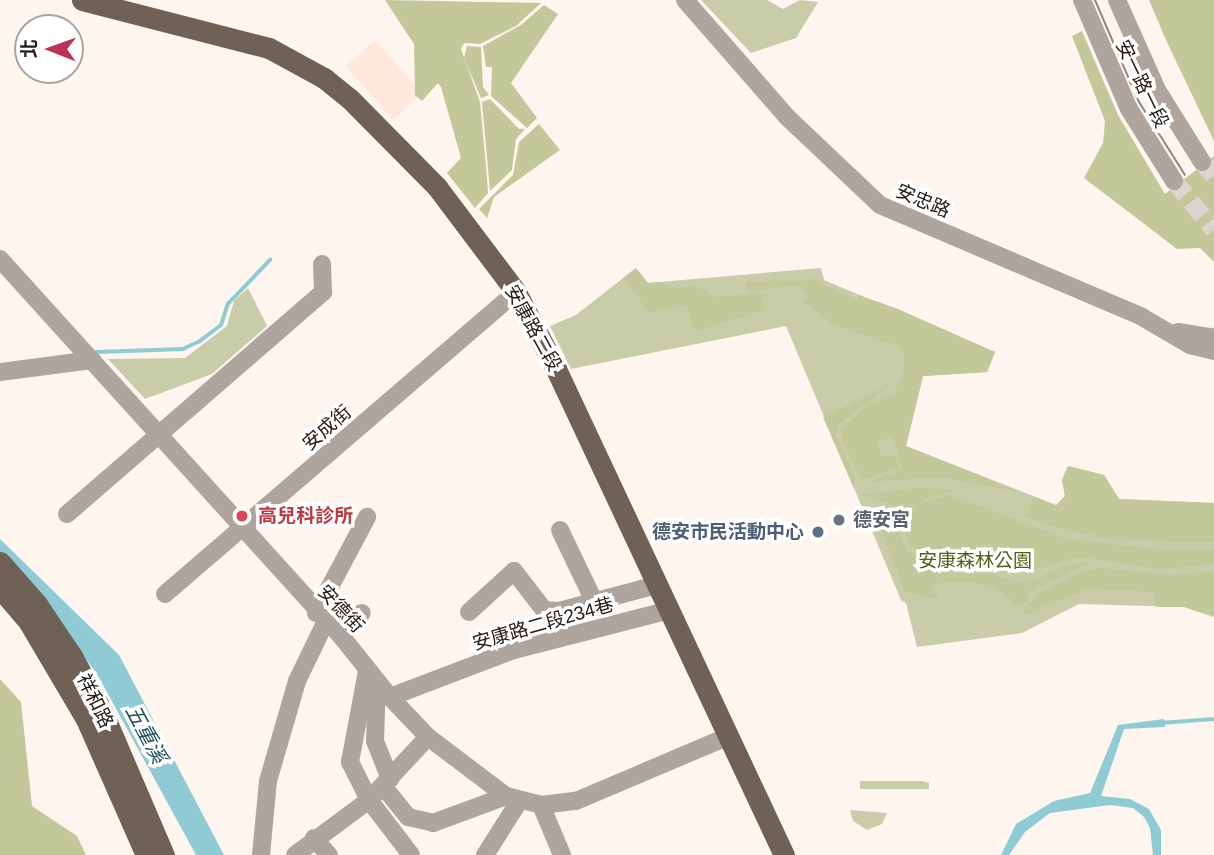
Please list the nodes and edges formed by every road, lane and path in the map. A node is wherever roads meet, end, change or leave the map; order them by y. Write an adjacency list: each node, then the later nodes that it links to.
1 (82, 0): 9 (main road, 安康路二段)
2 (685, 0): 10 (street, 安忠路)
3 (1082, 0): 6 (street, 安一路一段)
4 (1117, 0): 5 (street, 安一路一段)
5 (1202, 162)
6 (1174, 181)
7 (0, 259): 13 (street, 安德街)
8 (322, 264): 15 (street)
9 (516, 292): 18 (street, 安成街); 21 (main road, 安康路二段)
10 (1171, 332): 11 (street, 安忠路); 12 (street, 安忠路)
11 (1214, 338)
12 (1214, 351)
13 (92, 360): 14 (street); 15 (street, 安德街)
14 (0, 372)
15 (159, 433): 16 (street); 18 (street, 安德街)
16 (67, 514)
17 (367, 517): 28 (street)
18 (241, 529): 23 (street, 安成街); 28 (street, 安德街)
19 (560, 530): 24 (street)
20 (0, 562): 40 (main road, 祥和路)
21 (657, 585): 24 (street); 25 (main road, 安康路二段)
22 (0, 588): 39 (main road, 祥和路)
23 (165, 594)
24 (595, 603): 26 (street)
25 (670, 610): 31 (street, 安康路二段234巷); 32 (main road, 安康路二段)
26 (469, 612)
27 (362, 613): 29 (street)
28 (321, 618): 29 (street, 安德街); 41 (street)
29 (341, 636): 30 (street, 安德街)
30 (372, 676): 31 (street, 安德街); 34 (street); 36 (street)
31 (390, 697): 33 (street, 安德街)
32 (729, 736): 37 (street); 47 (main road, 安康路二段)
33 (428, 737): 34 (street); 35 (street, 安德街)
34 (386, 783): 35 (street); 36 (street)
35 (512, 799): 37 (street); 45 (street)
36 (369, 800): 38 (street); 44 (street)
37 (541, 805): 46 (street)
38 (314, 838): 42 (street); 43 (street)
39 (146, 855)
40 (164, 855)
41 (261, 855)
42 (295, 855)
43 (328, 855)
44 (411, 855)
45 (485, 855)
46 (562, 855)
47 (784, 855)

